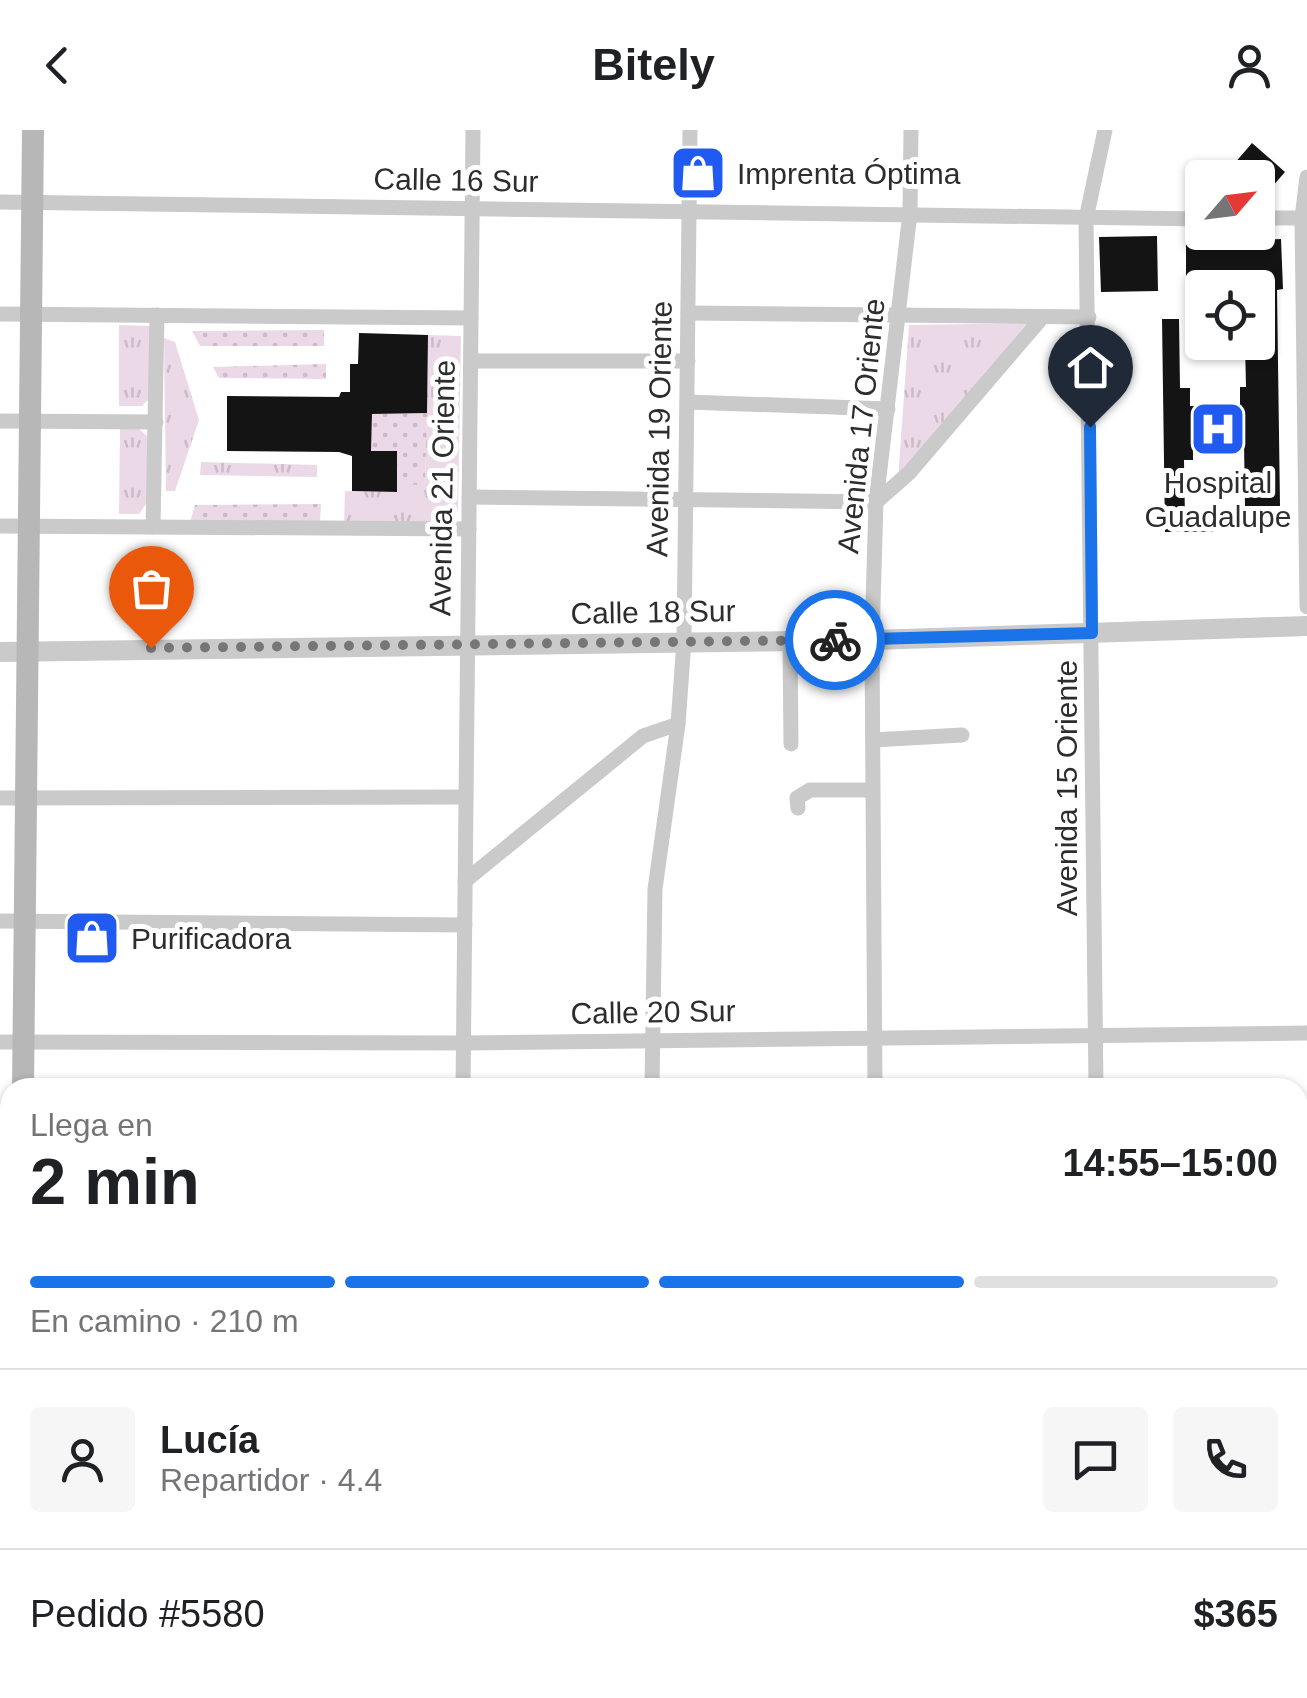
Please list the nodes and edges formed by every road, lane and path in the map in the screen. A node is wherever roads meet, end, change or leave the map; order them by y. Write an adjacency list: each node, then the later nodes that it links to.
1 (33, 130): 8 (main road)
2 (473, 130): 9 (street, Avenida 21 Oriente)
3 (690, 130): 10 (street, Avenida 19 Oriente)
4 (911, 130): 11 (street, Avenida 17 Oriente)
5 (1105, 130): 14 (street, Avenida 15 Oriente)
6 (1307, 177): 13 (street)
7 (0, 202): 8 (street, Calle 16 Sur)
8 (32, 203): 9 (street, Calle 16 Sur); 19 (main road)
9 (473, 208): 10 (street, Calle 16 Sur); 22 (street, Avenida 21 Oriente)
10 (690, 210): 11 (street, Calle 16 Sur); 16 (street, Avenida 19 Oriente)
11 (910, 213): 14 (street, Calle 16 Sur); 17 (street, Avenida 17 Oriente)
12 (1275, 218): 13 (street)
13 (1304, 218): 31 (street)
14 (1086, 219): 15 (street, Calle 16 Sur); 21 (street, Avenida 15 Oriente)
15 (1185, 219)
16 (688, 313): 17 (street); 24 (street, Avenida 19 Oriente)
17 (900, 313): 23 (street); 27 (street, Avenida 17 Oriente)
18 (0, 314): 19 (street)
19 (32, 314): 20 (street); 30 (main road)
20 (156, 315): 22 (street); 29 (street)
21 (1089, 317): 23 (street); 41 (street, Avenida 15 Oriente)
22 (472, 318): 25 (street, Avenida 21 Oriente)
23 (1040, 320): 34 (street)
24 (688, 360): 25 (street); 26 (street, Avenida 19 Oriente)
25 (471, 361): 33 (street, Avenida 21 Oriente)
26 (688, 402): 27 (street); 32 (street, Avenida 19 Oriente)
27 (888, 410): 34 (street, Avenida 17 Oriente)
28 (0, 421): 30 (street)
29 (156, 422): 30 (street); 37 (street)
30 (30, 423): 36 (main road)
31 (1305, 428): 39 (street)
32 (686, 496): 33 (street); 34 (street); 44 (street, Avenida 19 Oriente)
33 (469, 497): 38 (street, Avenida 21 Oriente)
34 (876, 502): 43 (street, Avenida 17 Oriente)
35 (0, 526): 36 (street)
36 (28, 526): 37 (street); 46 (main road)
37 (153, 527): 38 (street)
38 (469, 529): 45 (street, Avenida 21 Oriente)
39 (1307, 607)
40 (1307, 626): 41 (street, Calle 18 Sur)
41 (1092, 633): 43 (street, Calle 18 Sur); 62 (street, Avenida 15 Oriente)
42 (790, 640): 43 (street, Calle 18 Sur); 44 (street, Calle 18 Sur); 51 (street)
43 (872, 640): 50 (street, Avenida 17 Oriente)
44 (684, 642): 45 (street, Calle 18 Sur); 48 (street, Avenida 19 Oriente)
45 (468, 644): 46 (street, Calle 18 Sur); 53 (street, Avenida 21 Oriente)
46 (28, 650): 47 (street, Calle 18 Sur); 55 (main road)
47 (0, 652)
48 (678, 724): 57 (street); 63 (street, Avenida 19 Oriente)
49 (962, 734): 50 (street)
50 (872, 740): 52 (street, Avenida 17 Oriente)
51 (791, 744)
52 (872, 790): 56 (street); 64 (street, Avenida 17 Oriente)
53 (466, 797): 55 (street); 57 (street, Avenida 21 Oriente)
54 (0, 798): 55 (street)
55 (26, 798): 59 (main road)
56 (798, 808)
57 (466, 881): 60 (street, Avenida 21 Oriente)
58 (0, 921): 59 (street)
59 (25, 921): 60 (street); 65 (main road)
60 (464, 925): 66 (street, Avenida 21 Oriente)
61 (1307, 1033): 62 (street, Calle 20 Sur)
62 (1095, 1035): 64 (street, Calle 20 Sur); 71 (street, Avenida 15 Oriente)
63 (651, 1038): 64 (street, Calle 20 Sur); 66 (street, Calle 20 Sur); 69 (street, Avenida 19 Oriente)
64 (874, 1038): 70 (street, Avenida 17 Oriente)
65 (12, 1042): 66 (street, Calle 20 Sur); 67 (main road)
66 (463, 1043): 68 (street, Avenida 21 Oriente)
67 (21, 1078)
68 (462, 1078)
69 (652, 1078)
70 (875, 1078)
71 (1096, 1078)

